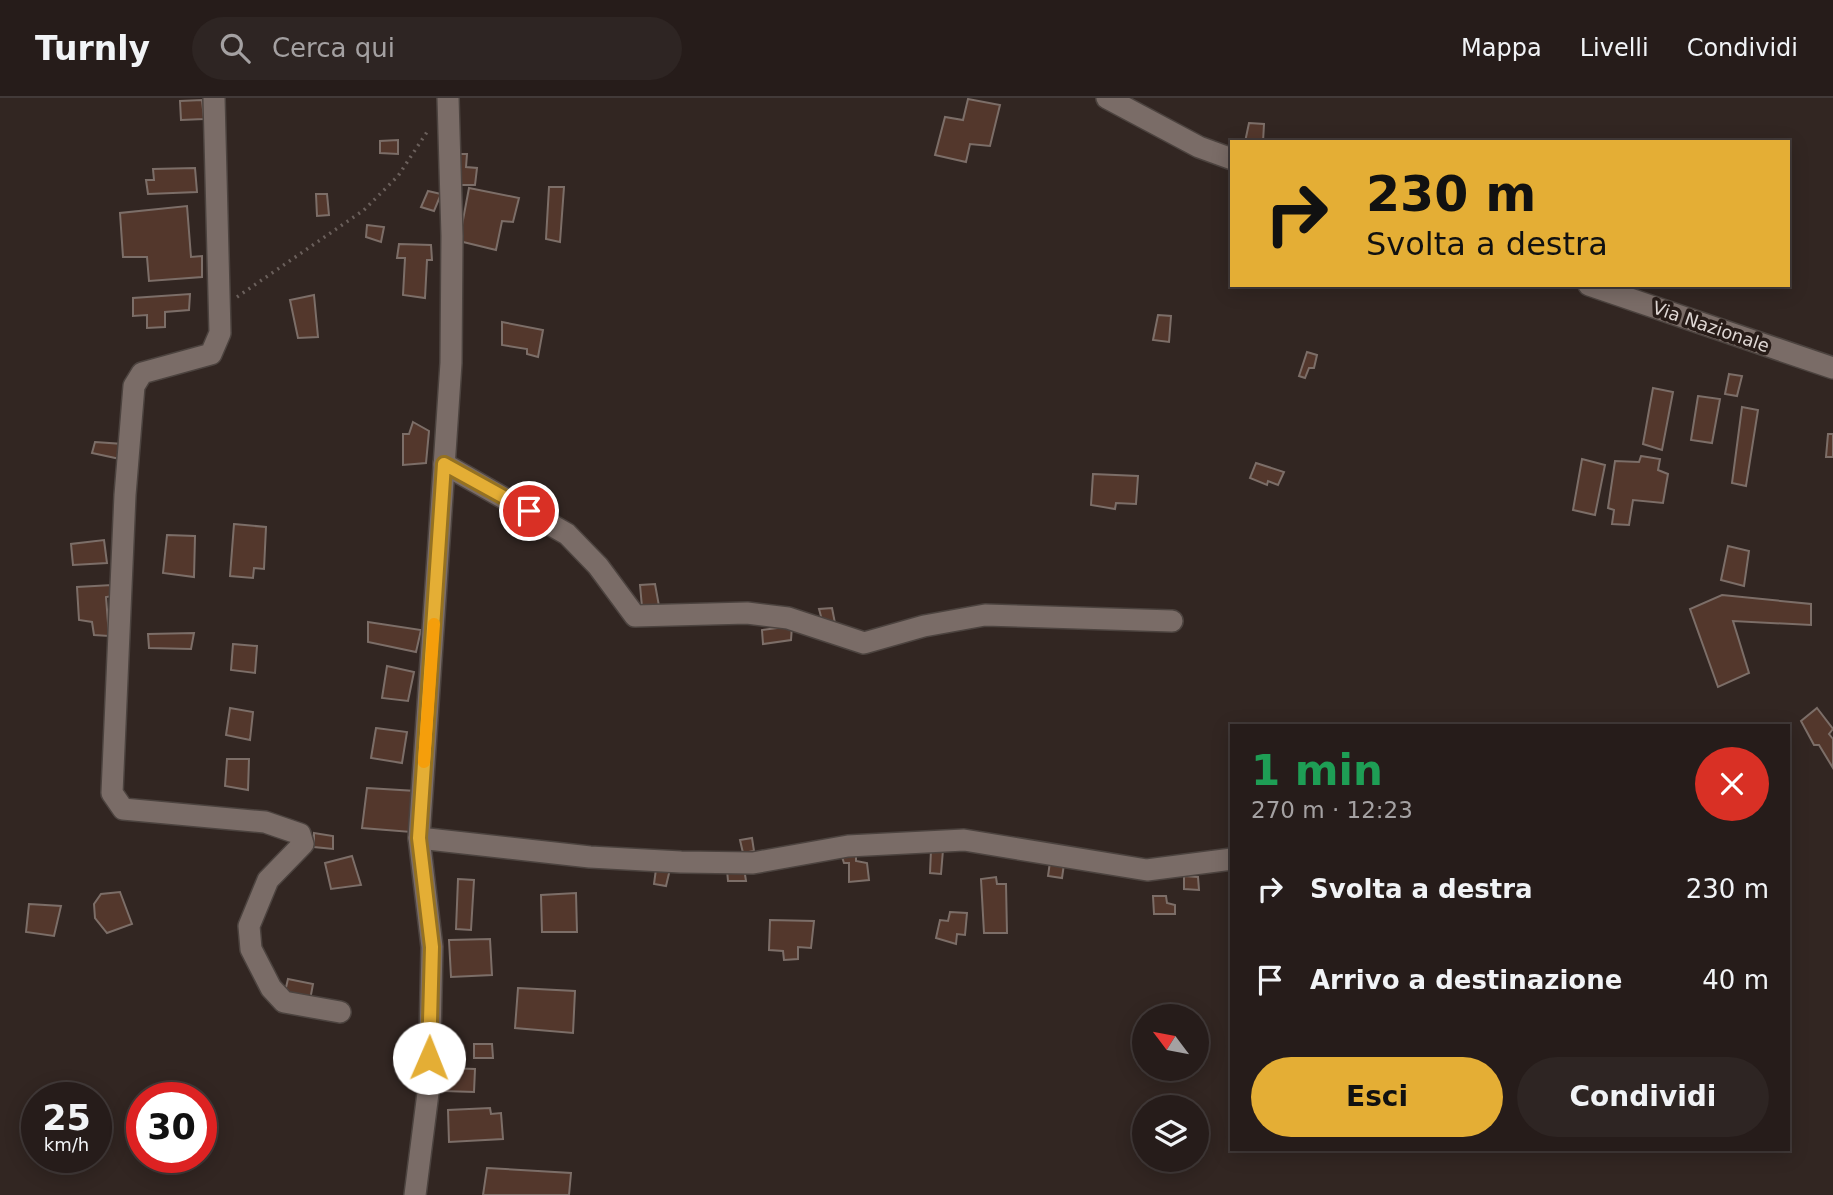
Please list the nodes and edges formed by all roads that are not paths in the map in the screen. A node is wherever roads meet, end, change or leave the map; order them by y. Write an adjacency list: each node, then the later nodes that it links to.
1 (214, 98): 11 (street)
2 (1107, 98): 4 (street)
3 (449, 106): 7 (street)
4 (1230, 158)
5 (1595, 287): 6 (street, Via Nazionale)
6 (1833, 368)
7 (444, 464): 8 (street); 9 (street)
8 (1172, 621)
9 (419, 838): 10 (street); 12 (street)
10 (1230, 859)
11 (340, 1012)
12 (415, 1195)

